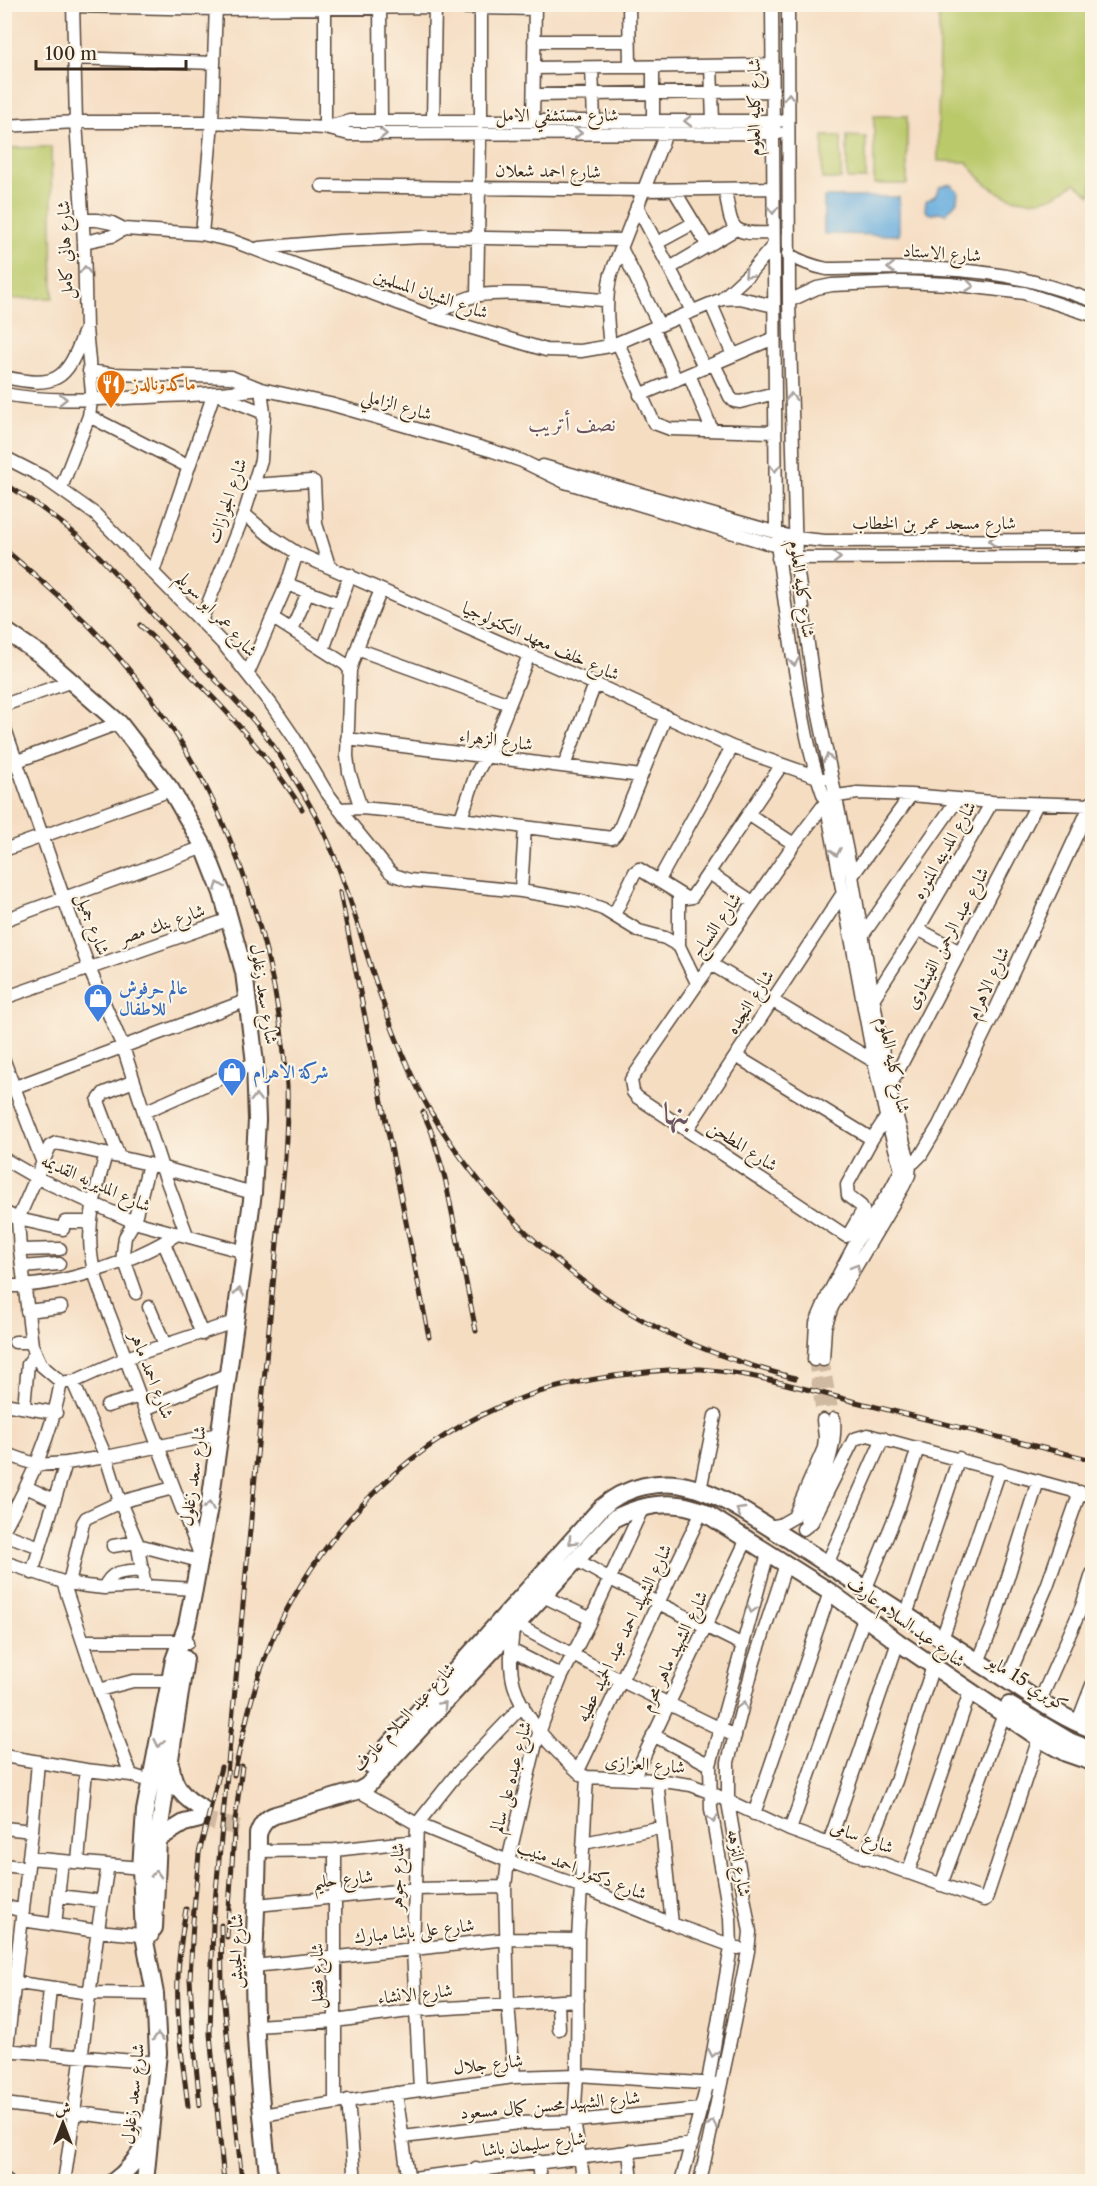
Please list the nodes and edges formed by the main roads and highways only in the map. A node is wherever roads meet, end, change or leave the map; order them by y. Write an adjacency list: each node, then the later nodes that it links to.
1 (8, 635): 8 (main road, شارع سعد زغلول, one-way to 1)
2 (650, 1485): 3 (main road, شارع عبد السلام عارف); 5 (main road); 7 (main road, شارع عبد السلام عارف, one-way to 7)
3 (694, 1488): 4 (main road); 6 (main road, شارع عبد السلام عارف, one-way to 3)
4 (681, 1504): 5 (main road, شارع عبد السلام عارف); 9 (main road, شارع عبد السلام عارف)
5 (648, 1506): 7 (main road, شارع عبد السلام عارف)
6 (866, 1588): 9 (main road, شارع عبد السلام عارف); 9 (main road, كوبري 15 مايو)
7 (511, 1627): 15 (main road, شارع عبد السلام عارف)
8 (183, 1642): 13 (main road, شارع سعد زغلول); 17 (main road, شارع سعد زغلول, one-way to 17)
9 (936, 1652): 10 (main road, شارع عبد السلام عارف); 11 (main road, كوبري 15 مايو); 12 (main road, كوبري 15 مايو); 14 (main road, شارع عبد السلام عارف)
10 (1085, 1726)
11 (1092, 1740)
12 (1092, 1750)
13 (170, 1758): 16 (main road, شارع سعد زغلول); 16 (main road)
14 (1092, 1762)
15 (357, 1790): 21 (main road, شارع الجيش)
16 (158, 1839): 17 (main road, شارع سعد زغلول, one-way to 16)
17 (149, 1935): 18 (main road, شارع سعد زغلول, one-way to 17)
18 (150, 2129): 19 (main road); 20 (main road, شارع سعد زغلول)
19 (113, 2181)
20 (145, 2181)
21 (269, 2181)

